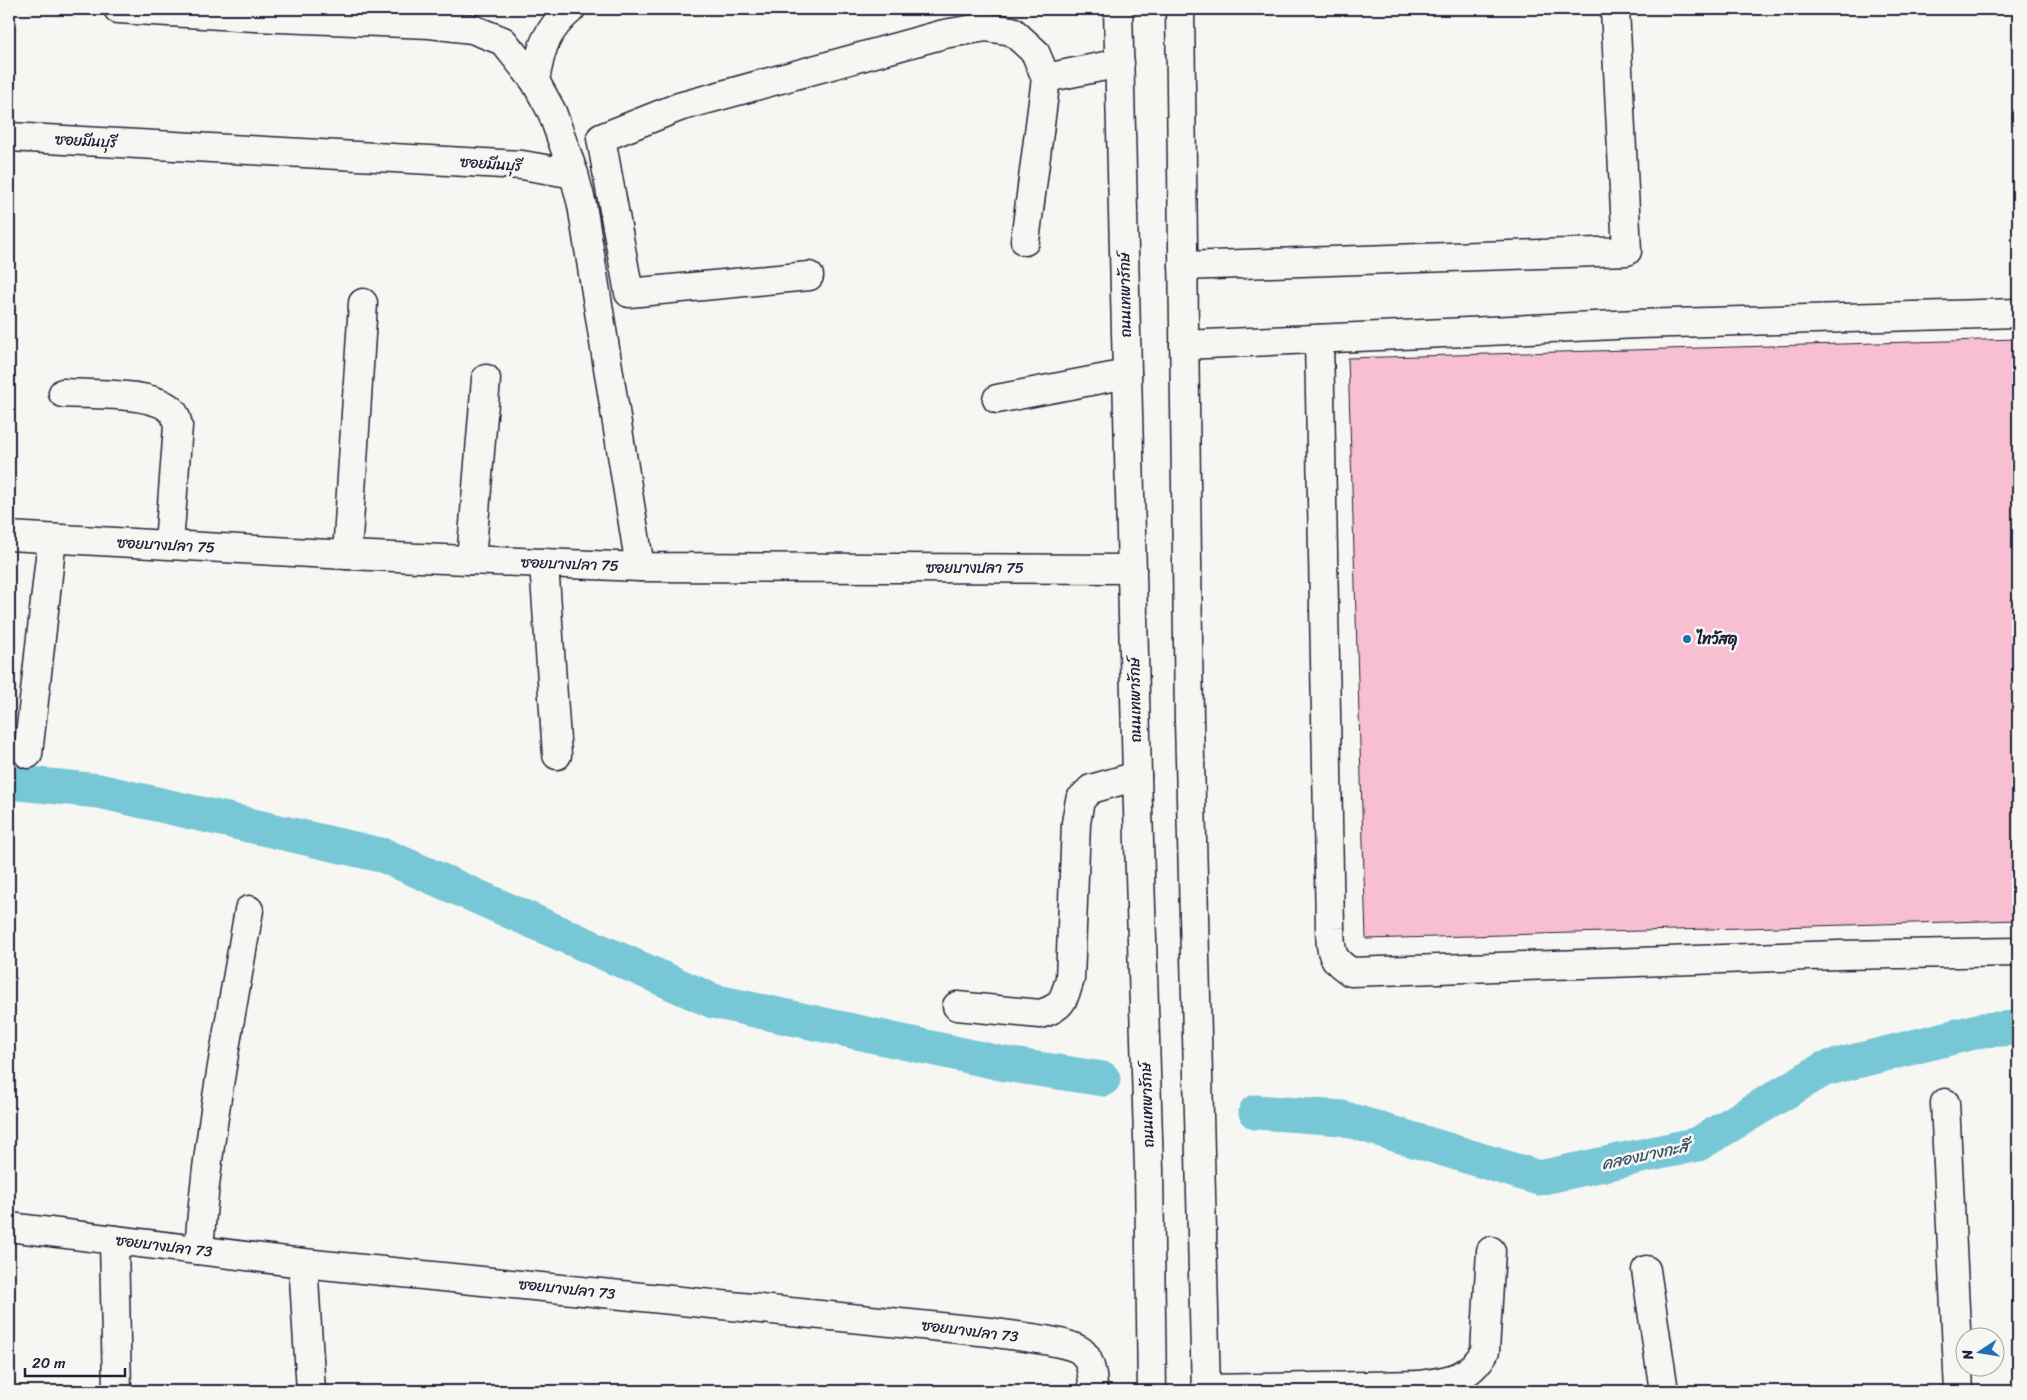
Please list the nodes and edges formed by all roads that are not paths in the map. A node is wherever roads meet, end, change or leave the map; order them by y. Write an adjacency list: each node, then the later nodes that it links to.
1 (118, 9): 8 (street)
2 (571, 9): 8 (street)
3 (1118, 9): 6 (street, ถนนเทพารักษ์)
4 (1180, 9): 12 (street)
5 (1615, 9): 12 (street)
6 (1120, 63): 7 (street); 18 (street, ถนนเทพารักษ์)
7 (1046, 78): 11 (street); 13 (street)
8 (535, 81): 10 (street)
9 (9, 137): 10 (street, ซอยมีนบุรี)
10 (574, 174): 28 (street)
11 (1025, 241)
12 (1183, 266): 17 (street)
13 (810, 276)
14 (363, 303): 25 (street)
15 (2018, 313): 16 (street)
16 (1319, 339): 17 (street); 34 (street)
17 (1184, 345): 43 (street)
18 (1127, 374): 21 (street); 29 (street, ถนนเทพารักษ์)
19 (486, 379): 26 (street)
20 (64, 394): 24 (street)
21 (997, 399)
22 (9, 536): 23 (street, ซอยบางปลา 75)
23 (52, 539): 24 (street, ซอยบางปลา 75); 30 (street)
24 (170, 544): 25 (street, ซอยบางปลา 75)
25 (347, 555): 26 (street, ซอยบางปลา 75)
26 (471, 560): 27 (street, ซอยบางปลา 75)
27 (544, 563): 28 (street, ซอยบางปลา 75); 31 (street)
28 (640, 567): 29 (street, ซอยบางปลา 75)
29 (1132, 569): 32 (street, ถนนเทพารักษ์)
30 (28, 754)
31 (557, 755)
32 (1136, 776): 35 (street); 47 (street, ถนนเทพารักษ์)
33 (250, 910): 39 (street)
34 (2018, 952)
35 (957, 1006)
36 (1945, 1103): 49 (street)
37 (9, 1227): 38 (street, ซอยบางปลา 73)
38 (114, 1240): 39 (street, ซอยบางปลา 73); 44 (street)
39 (199, 1250): 41 (street, ซอยบางปลา 73)
40 (1491, 1251): 43 (street)
41 (303, 1262): 45 (street); 46 (street, ซอยบางปลา 73)
42 (1646, 1270): 48 (street)
43 (1206, 1390)
44 (117, 1391)
45 (311, 1391)
46 (1093, 1391)
47 (1152, 1391)
48 (1664, 1391)
49 (1959, 1391)

